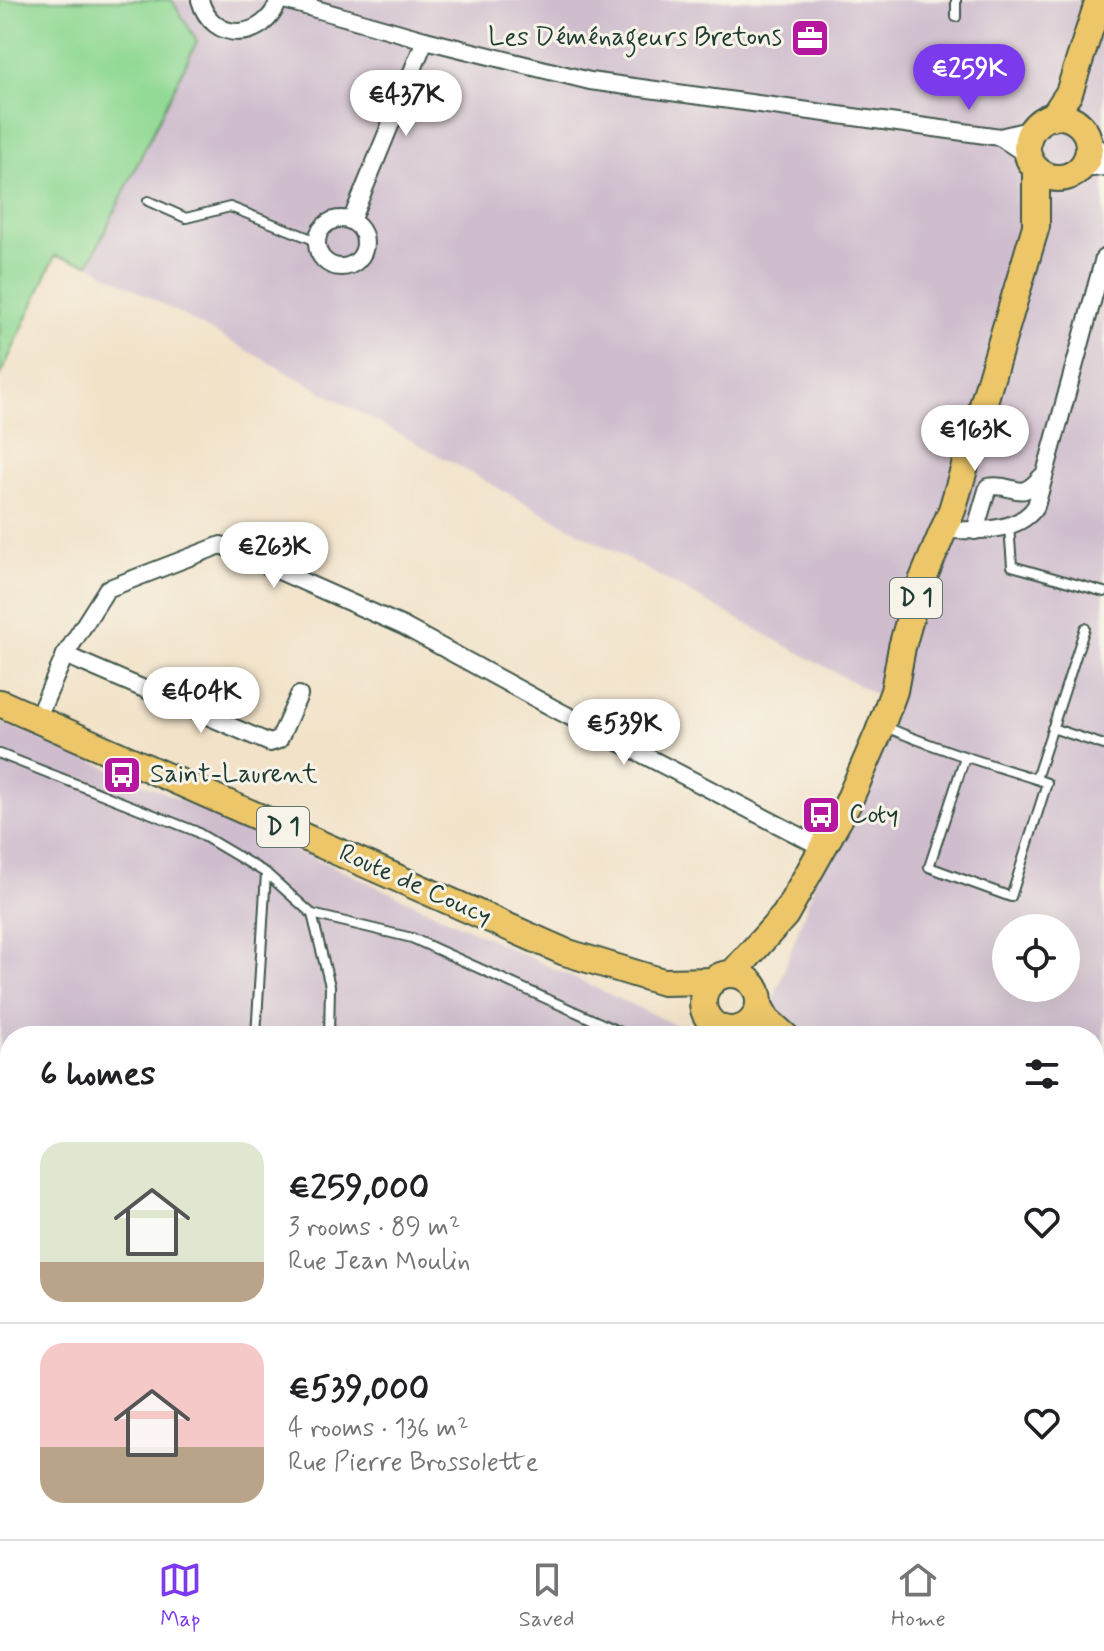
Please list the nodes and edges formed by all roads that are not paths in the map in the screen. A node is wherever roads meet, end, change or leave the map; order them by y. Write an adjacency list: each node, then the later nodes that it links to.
1 (200, 0): 2 (street)
2 (282, 0): 7 (street)
3 (956, 0): 5 (lane)
4 (1099, 0): 10 (main road, D 1)
5 (956, 17)
6 (1104, 17): 9 (main road)
7 (425, 40): 8 (street); 12 (street)
8 (1000, 137): 10 (street); 10 (street)
9 (1090, 139): 10 (main road); 10 (main road)
10 (1056, 155): 16 (main road, D 1)
11 (148, 201): 13 (lane)
12 (351, 221): 13 (street); 13 (street)
13 (317, 241)
14 (1104, 258): 15 (street)
15 (1041, 477): 16 (street); 17 (street)
16 (959, 524): 17 (street); 24 (main road, D 1)
17 (1009, 525): 18 (lane)
18 (1104, 592)
19 (1085, 628): 25 (lane)
20 (65, 655): 21 (street); 23 (street); 30 (street)
21 (299, 695)
22 (0, 703): 23 (main road, Route de Coucy / D 1)
23 (37, 719): 33 (main road, Route de Coucy / D 1)
24 (881, 725): 28 (lane); 30 (main road, D 1)
25 (1052, 728): 26 (lane); 29 (lane)
26 (1104, 745)
27 (0, 754): 31 (lane)
28 (965, 757): 29 (lane); 29 (lane)
29 (1036, 779)
30 (823, 848): 34 (main road, D 1)
31 (266, 873): 32 (lane); 36 (lane)
32 (312, 914): 37 (lane); 38 (lane)
33 (565, 952): 34 (main road, Route de Coucy); 35 (main road, Route de Coucy)
34 (740, 987): 35 (main road); 40 (main road); 41 (main road)
35 (706, 1016): 39 (main road, Route de Coucy)
36 (257, 1026)
37 (329, 1026)
38 (607, 1026)
39 (716, 1026)
40 (749, 1026)
41 (774, 1026)

